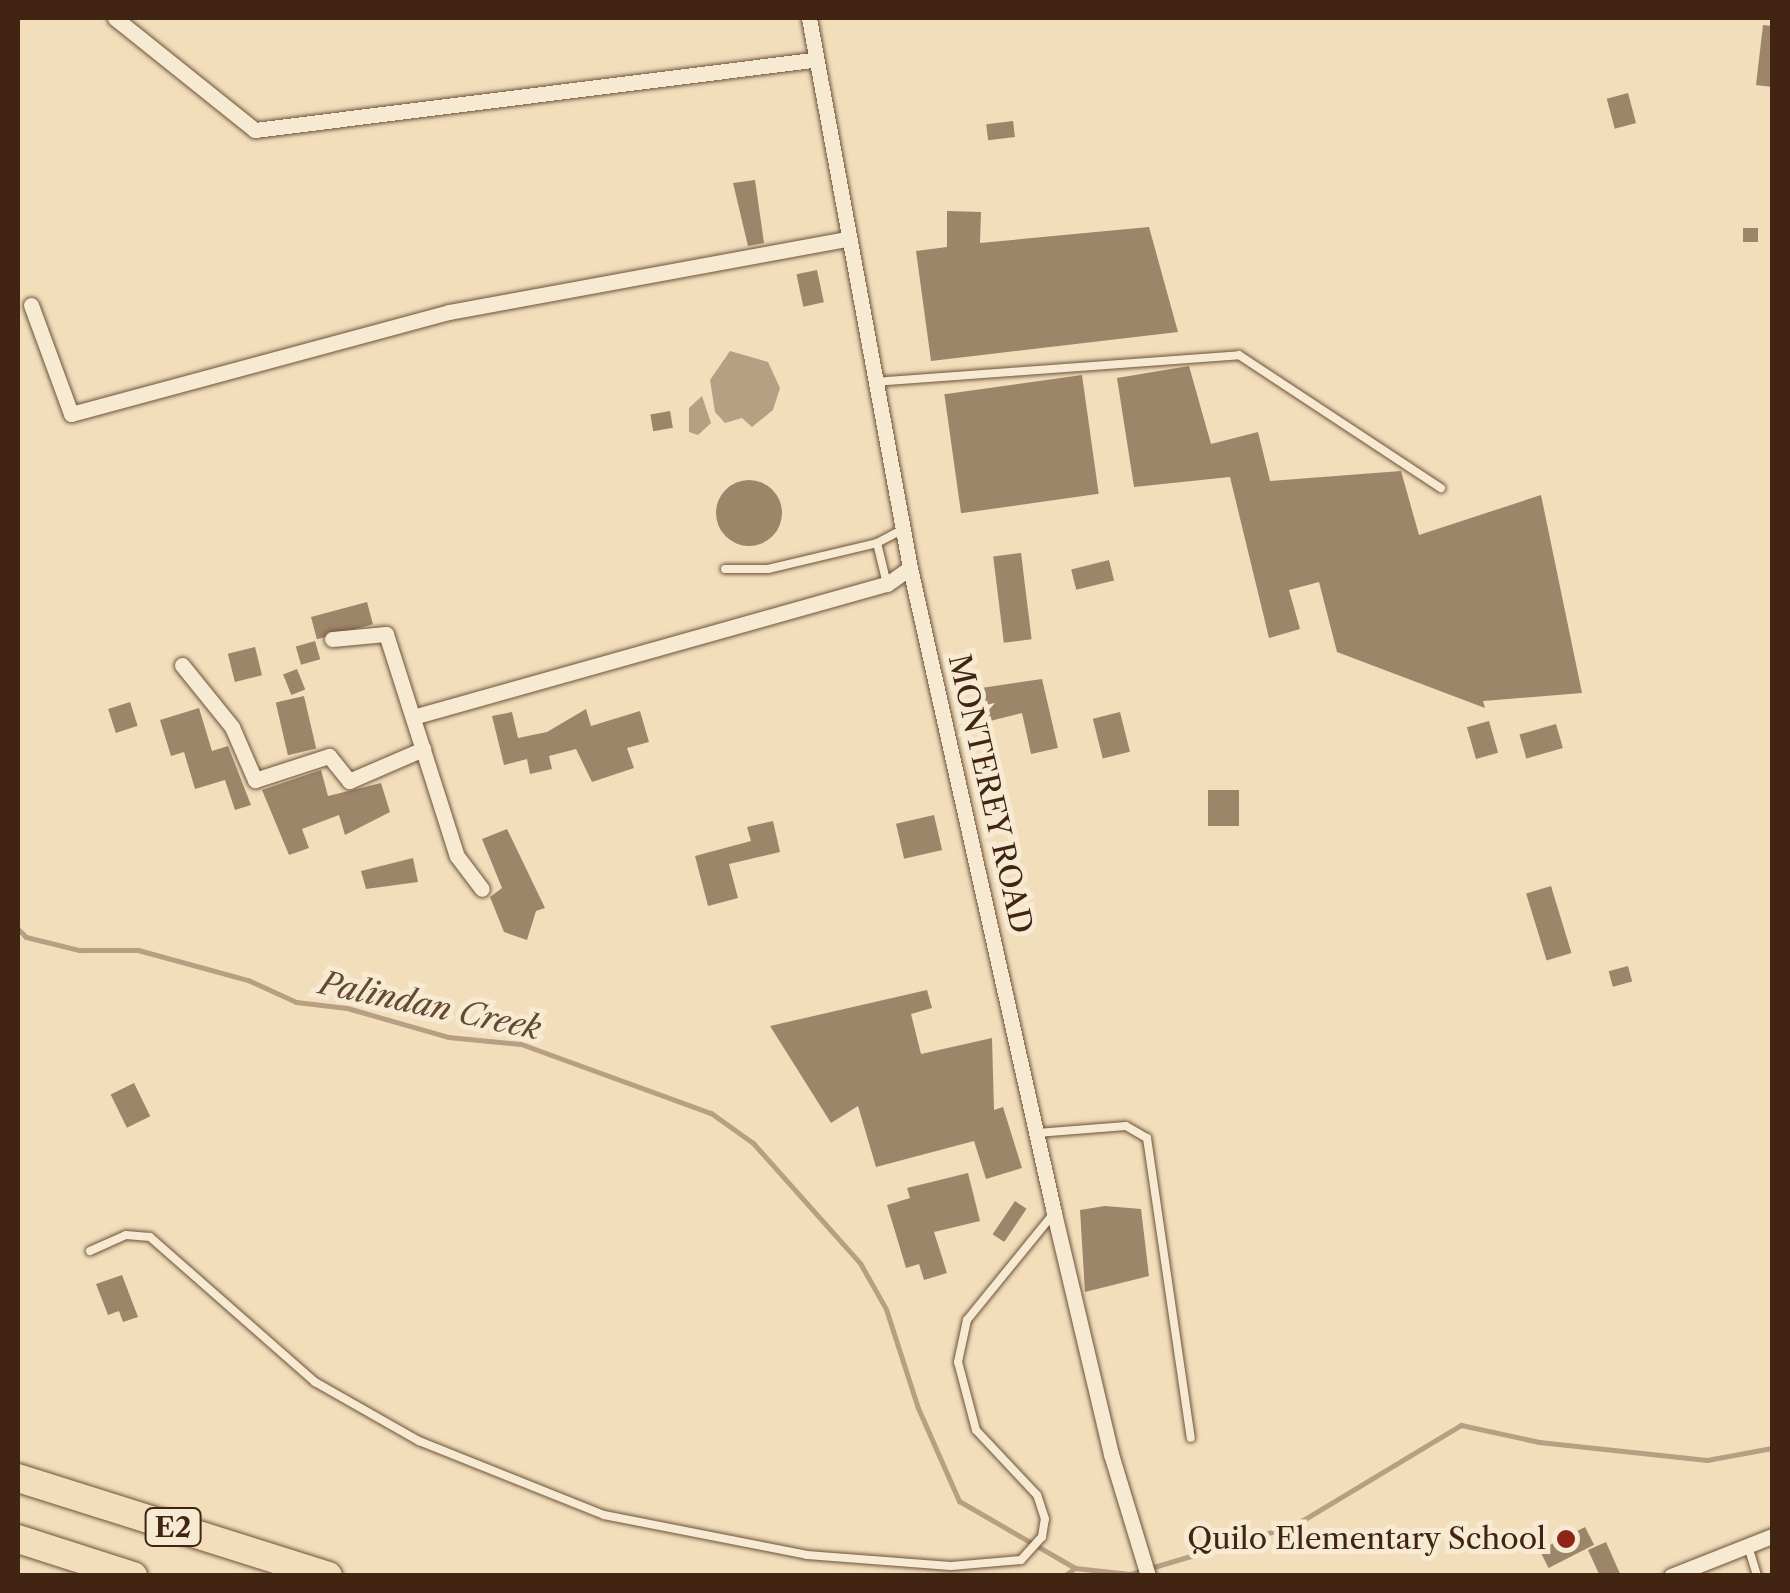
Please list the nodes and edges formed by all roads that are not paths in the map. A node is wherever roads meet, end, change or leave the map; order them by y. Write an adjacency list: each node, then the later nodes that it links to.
1 (114, 18): 3 (street)
2 (808, 18): 3 (street, MONTEREY ROAD)
3 (812, 60): 4 (street, MONTEREY ROAD)
4 (846, 239): 5 (street); 6 (street, MONTEREY ROAD)
5 (31, 305)
6 (874, 382): 7 (lane); 8 (street, MONTEREY ROAD)
7 (1441, 488)
8 (903, 529): 9 (lane); 10 (street, MONTEREY ROAD)
9 (876, 544): 11 (lane); 12 (lane)
10 (910, 568): 12 (street); 18 (street, MONTEREY ROAD)
11 (725, 569)
12 (888, 584): 15 (street)
13 (332, 640): 15 (street)
14 (182, 665): 16 (street)
15 (413, 718): 16 (street)
16 (423, 748): 17 (street)
17 (482, 888)
18 (1036, 1132): 19 (street, MONTEREY ROAD); 21 (lane)
19 (1054, 1214): 20 (lane); 28 (street, MONTEREY ROAD)
20 (90, 1250)
21 (1192, 1438)
22 (18, 1478): 27 (highway, E2)
23 (1772, 1536): 25 (street)
24 (18, 1539): 26 (highway, E2)
25 (1747, 1545): 29 (street); 30 (lane)
26 (133, 1576)
27 (328, 1576)
28 (1148, 1576)
29 (1671, 1576)
30 (1757, 1576)

